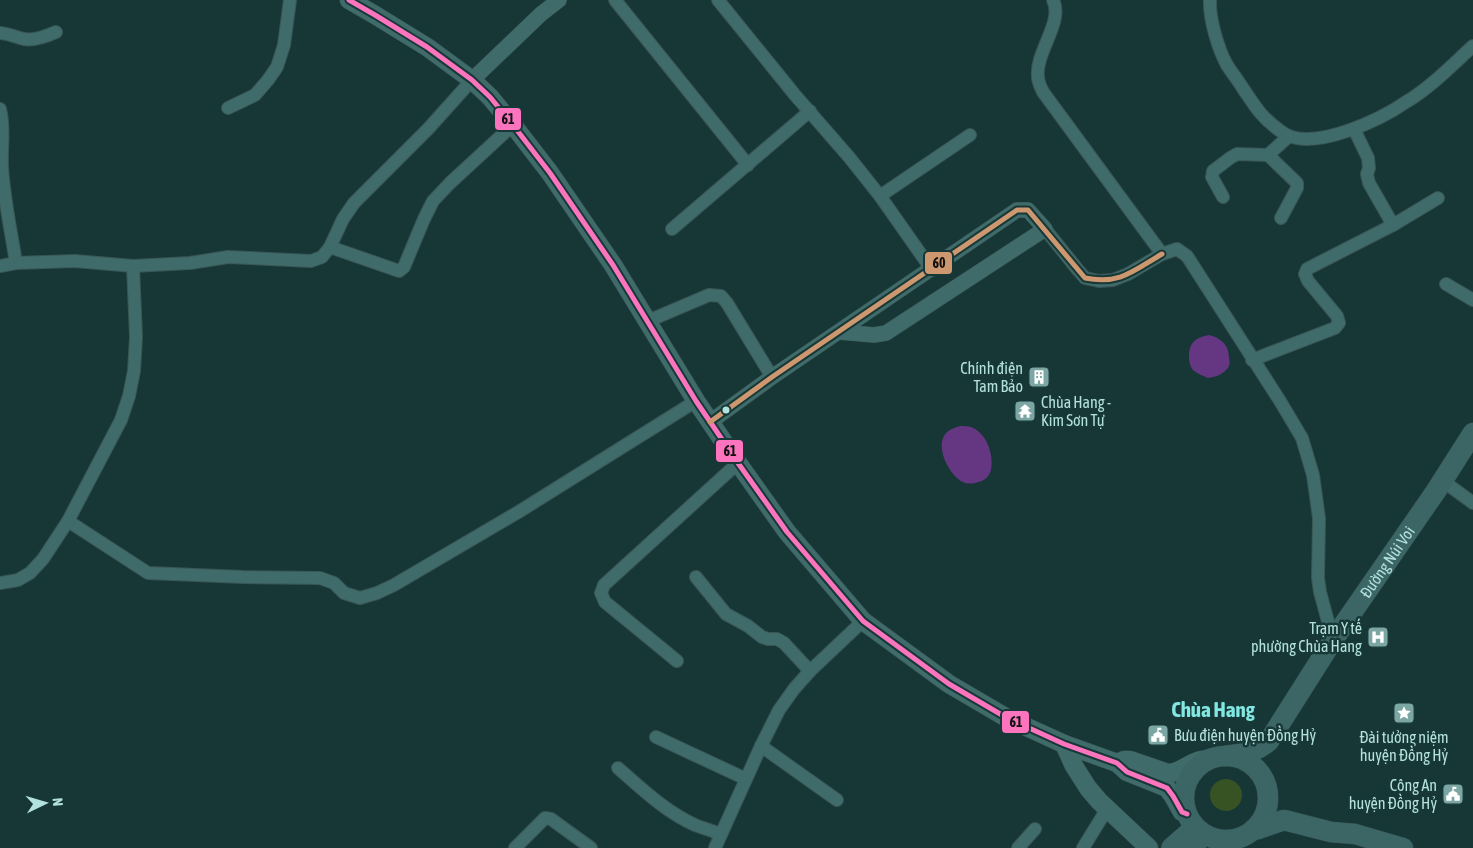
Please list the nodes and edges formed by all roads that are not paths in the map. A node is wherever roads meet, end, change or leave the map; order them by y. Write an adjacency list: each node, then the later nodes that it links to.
1 (290, 0): 12 (street)
2 (349, 0): 11 (main road)
3 (558, 0): 11 (street)
4 (615, 0): 20 (street)
5 (718, 0): 14 (street)
6 (1053, 0): 29 (street)
7 (1210, 0): 18 (street)
8 (56, 32): 9 (street)
9 (0, 33)
10 (1473, 46): 16 (street)
11 (472, 80): 15 (main road); 28 (street)
12 (228, 108)
13 (0, 109): 30 (street)
14 (810, 111): 20 (street); 21 (street)
15 (513, 125): 28 (street); 36 (main road)
16 (1354, 129): 18 (street); 25 (street)
17 (970, 135): 21 (street)
18 (1288, 136): 19 (street)
19 (1268, 156): 22 (street); 24 (street)
20 (748, 165): 26 (street)
21 (880, 196): 33 (street)
22 (1222, 197)
23 (1438, 198): 25 (street)
24 (1280, 218)
25 (1393, 225): 38 (street)
26 (672, 229)
27 (1045, 229): 29 (street); 33 (street); 37 (street)
28 (330, 247): 32 (street)
29 (1162, 254): 38 (street)
30 (16, 263): 31 (street); 32 (street)
31 (0, 266)
32 (133, 266): 46 (street)
33 (932, 270): 37 (street)
34 (1446, 284): 35 (street)
35 (1473, 300)
36 (648, 322): 39 (street); 40 (main road)
37 (840, 332): 39 (street)
38 (1252, 360): 50 (street)
39 (772, 377): 41 (street)
40 (696, 401): 41 (main road); 46 (street)
41 (710, 422): 43 (main road)
42 (1473, 433): 44 (main road, Đường Núi Voi)
43 (738, 463): 49 (main road); 51 (street)
44 (1442, 481): 45 (street); 50 (main road, Đường Núi Voi)
45 (1473, 503)
46 (68, 521): 48 (street)
47 (696, 577): 52 (street)
48 (0, 583)
49 (863, 621): 52 (street); 55 (main road)
50 (1333, 640): 54 (main road, Đường Núi Voi)
51 (677, 661)
52 (810, 671): 56 (street)
53 (656, 738): 60 (street)
54 (1269, 742): 57 (main road); 61 (main road, Đường Núi Voi)
55 (1064, 744): 58 (main road); 63 (main road)
56 (761, 746): 60 (street); 62 (street)
57 (1218, 757): 58 (main road); 61 (main road); 67 (main road)
58 (1117, 763): 67 (main road)
59 (618, 768): 66 (street)
60 (746, 779): 66 (street)
61 (1263, 779): 65 (main road); 68 (main road)
62 (837, 800)
63 (1107, 809): 73 (street); 74 (main road)
64 (1035, 828): 72 (street)
65 (1253, 830): 67 (main road); 68 (main road); 76 (main road)
66 (721, 834): 71 (street)
67 (1194, 834): 75 (highway)
68 (1355, 834): 77 (main road)
69 (515, 848): 70 (street)
70 (591, 848)
71 (715, 848)
72 (1018, 848)
73 (1083, 848)
74 (1149, 848)
75 (1172, 848)
76 (1238, 848)
77 (1403, 848)

